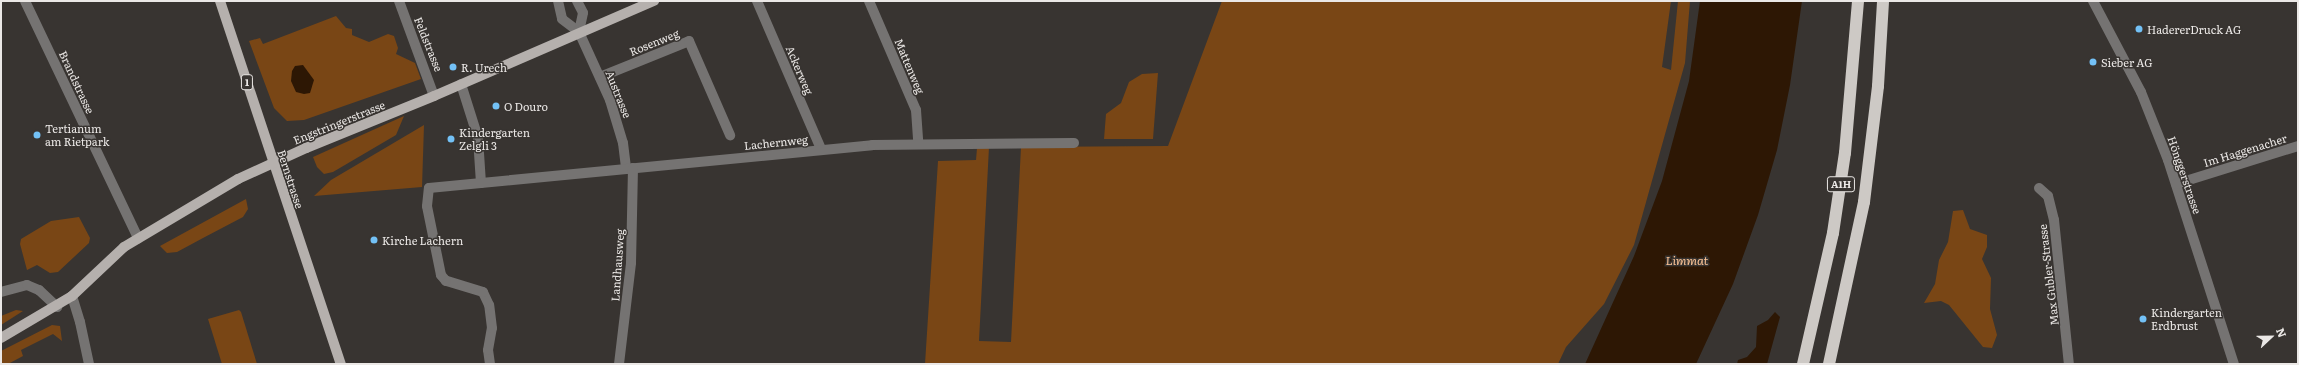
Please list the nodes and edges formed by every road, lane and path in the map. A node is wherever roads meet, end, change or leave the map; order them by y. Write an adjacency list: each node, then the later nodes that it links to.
1 (25, 1): 26 (street, Brandstrasse)
2 (220, 1): 21 (main road, Bernstrasse / 1)
3 (399, 1): 15 (street, Feldstrasse)
4 (558, 1): 12 (street)
5 (577, 1): 12 (street)
6 (654, 1): 12 (main road, Engstringerstrasse)
7 (757, 1): 20 (street, Ackerweg)
8 (869, 1): 17 (street, Mattenweg)
9 (1858, 1): 35 (highway, A1H)
10 (1883, 1): 36 (highway, A1H)
11 (2093, 1): 24 (street, Hönggerstrasse)
12 (579, 32): 13 (street, Austrasse); 14 (main road, Engstringerstrasse)
13 (600, 77): 16 (street, Rosenweg); 22 (street, Austrasse)
14 (461, 84): 15 (main road, Engstringerstrasse); 23 (street)
15 (434, 96): 21 (main road, Engstringerstrasse)
16 (730, 135)
17 (918, 142): 18 (street, Lachernweg); 20 (street, Lachernweg)
18 (1074, 143)
19 (2298, 146): 24 (street, Im Haggenacher)
20 (821, 149): 22 (street, Lachernweg)
21 (273, 163): 26 (main road, Engstringerstrasse); 32 (main road, Bernstrasse / 1)
22 (629, 169): 23 (street, Lachernweg); 34 (street, Landhausweg)
23 (481, 183): 33 (street, Lachernweg)
24 (2176, 184): 38 (street, Hönggerstrasse)
25 (2040, 188): 37 (street, Max Gubler-Strasse)
26 (138, 238): 28 (main road, Engstringerstrasse)
27 (1, 292): 29 (street)
28 (72, 296): 29 (main road, Engstringerstrasse); 31 (street)
29 (57, 306): 30 (main road, Engstringerstrasse)
30 (1, 338)
31 (89, 364)
32 (341, 364)
33 (490, 364)
34 (619, 364)
35 (1803, 364)
36 (1829, 364)
37 (2069, 364)
38 (2234, 364)

